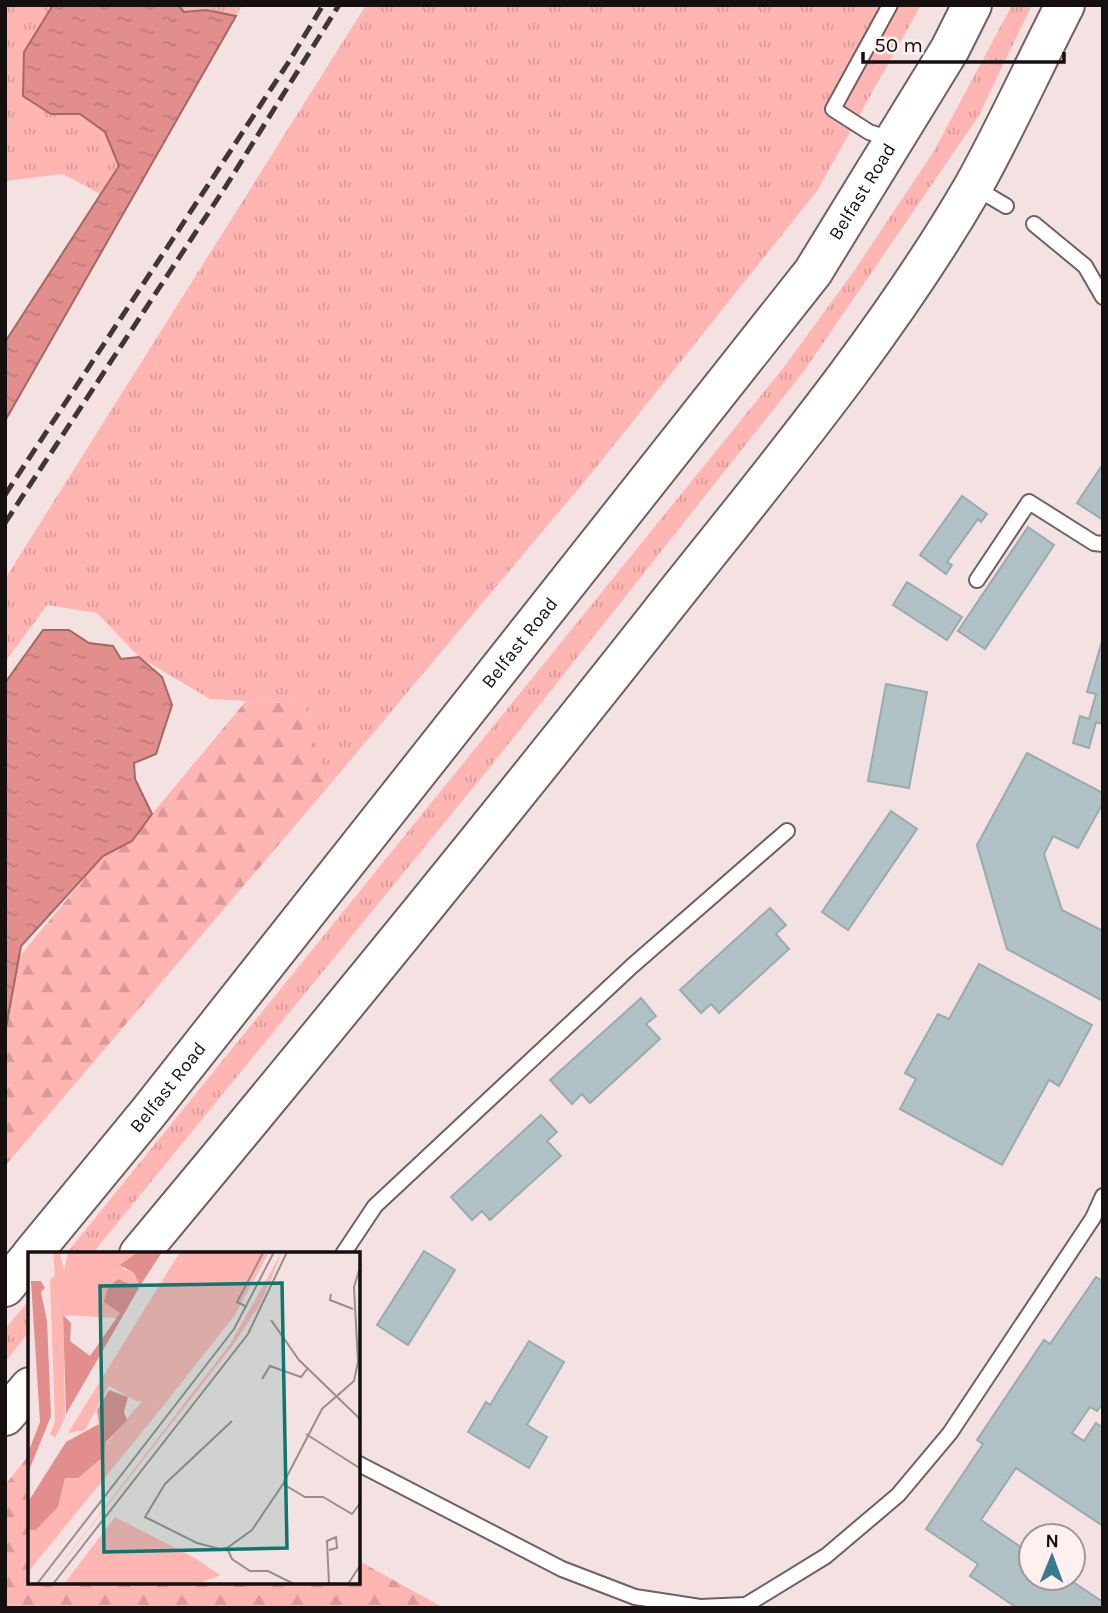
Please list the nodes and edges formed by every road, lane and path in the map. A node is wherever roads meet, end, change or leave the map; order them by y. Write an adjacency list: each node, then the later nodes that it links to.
1 (890, 5): 4 (lane)
2 (972, 5): 4 (highway, Belfast Road)
3 (1065, 5): 5 (highway)
4 (894, 141): 14 (highway, Belfast Road)
5 (973, 186): 6 (lane); 15 (highway)
6 (1006, 206)
7 (1034, 224): 8 (lane)
8 (1103, 297)
9 (1103, 544): 10 (lane)
10 (977, 580)
11 (787, 831): 16 (lane)
12 (1103, 1196): 13 (lane)
13 (1098, 1222): 22 (lane)
14 (34, 1252)
15 (141, 1252)
16 (345, 1252)
17 (28, 1260): 18 (highway, Belfast Road)
18 (5, 1287)
19 (28, 1389): 20 (highway)
20 (5, 1416)
21 (360, 1465): 22 (lane)
22 (746, 1606)

